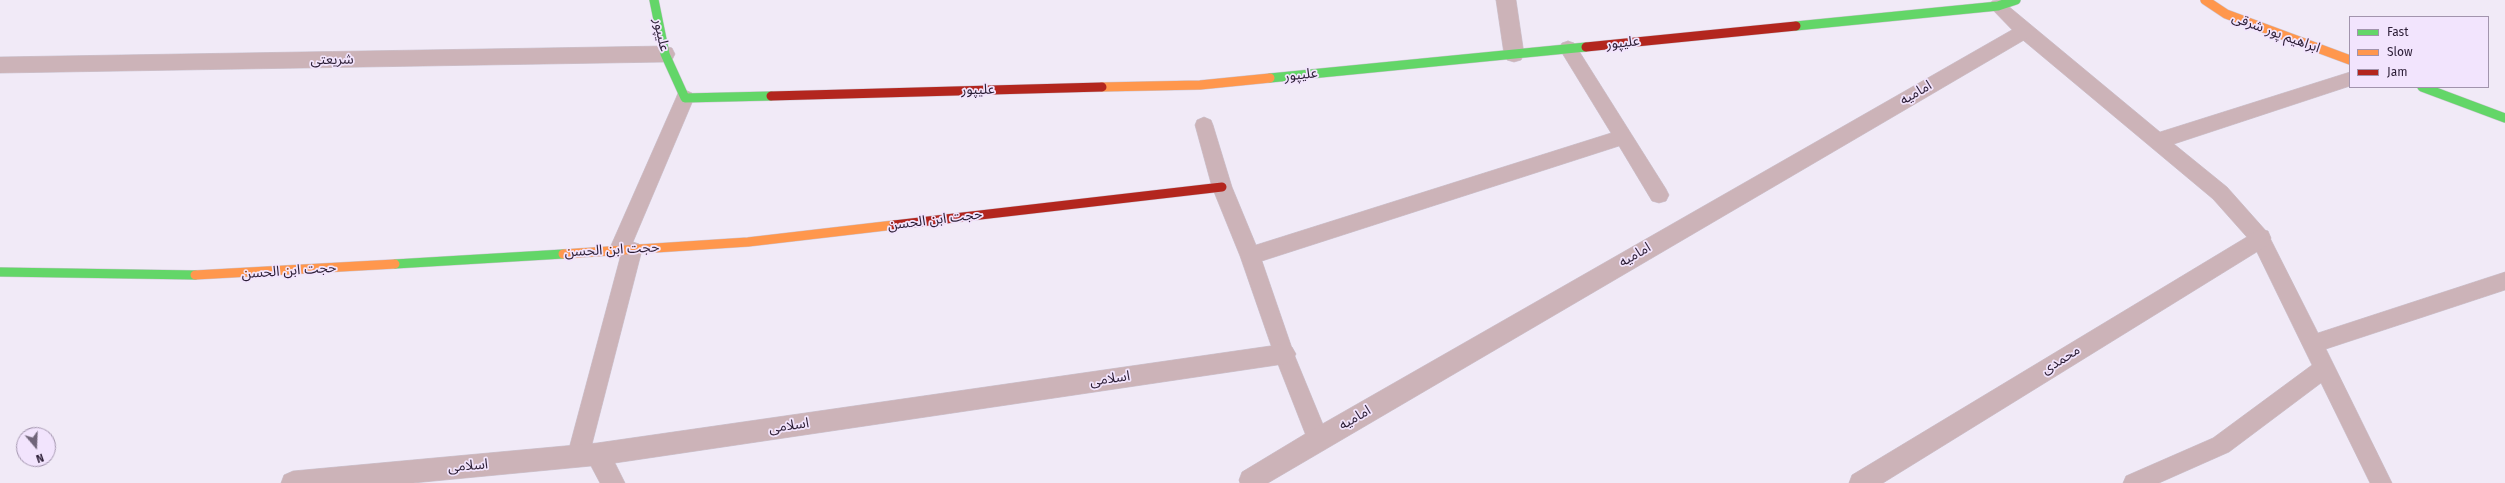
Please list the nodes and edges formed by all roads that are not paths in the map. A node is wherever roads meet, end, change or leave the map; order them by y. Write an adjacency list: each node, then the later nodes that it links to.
1 (654, 0): 8 (street, علیپور)
2 (1506, 0): 9 (street)
3 (2016, 0): 5 (street, علیپور)
4 (2205, 0): 10 (street, ابراهیم پور شرقی)
5 (1998, 6): 6 (lane); 7 (street, علیپور)
6 (2024, 31): 18 (lane); 29 (street, امامیه)
7 (1568, 48): 9 (street, علیپور); 17 (lane)
8 (664, 54): 11 (street, شریعتی); 14 (street, علیپور)
9 (1514, 54): 14 (street, علیپور)
10 (2349, 60)
11 (0, 65)
12 (2349, 80): 18 (lane)
13 (2425, 88): 15 (street)
14 (685, 98): 22 (lane)
15 (2505, 118)
16 (1204, 125): 19 (lane)
17 (1623, 137): 20 (lane); 23 (lane)
18 (2158, 141): 21 (lane)
19 (1222, 187): 22 (street, حجت ابن الحسن); 23 (lane)
20 (1659, 195)
21 (2260, 238): 26 (lane); 35 (street, محمدی)
22 (626, 250): 24 (street, حجت ابن الحسن); 30 (lane)
23 (1250, 256): 27 (lane)
24 (0, 272)
25 (2505, 281): 26 (lane)
26 (2313, 344): 28 (lane)
27 (1284, 354): 29 (lane); 30 (street, اسلامی)
28 (2325, 368): 36 (lane); 37 (lane)
29 (1318, 439): 34 (street, امامیه)
30 (588, 455): 31 (street, اسلامی); 33 (street)
31 (357, 480): 32 (street, اسلامی)
32 (293, 483)
33 (613, 483)
34 (1253, 483)
35 (1861, 483)
36 (2134, 483)
37 (2381, 483)

